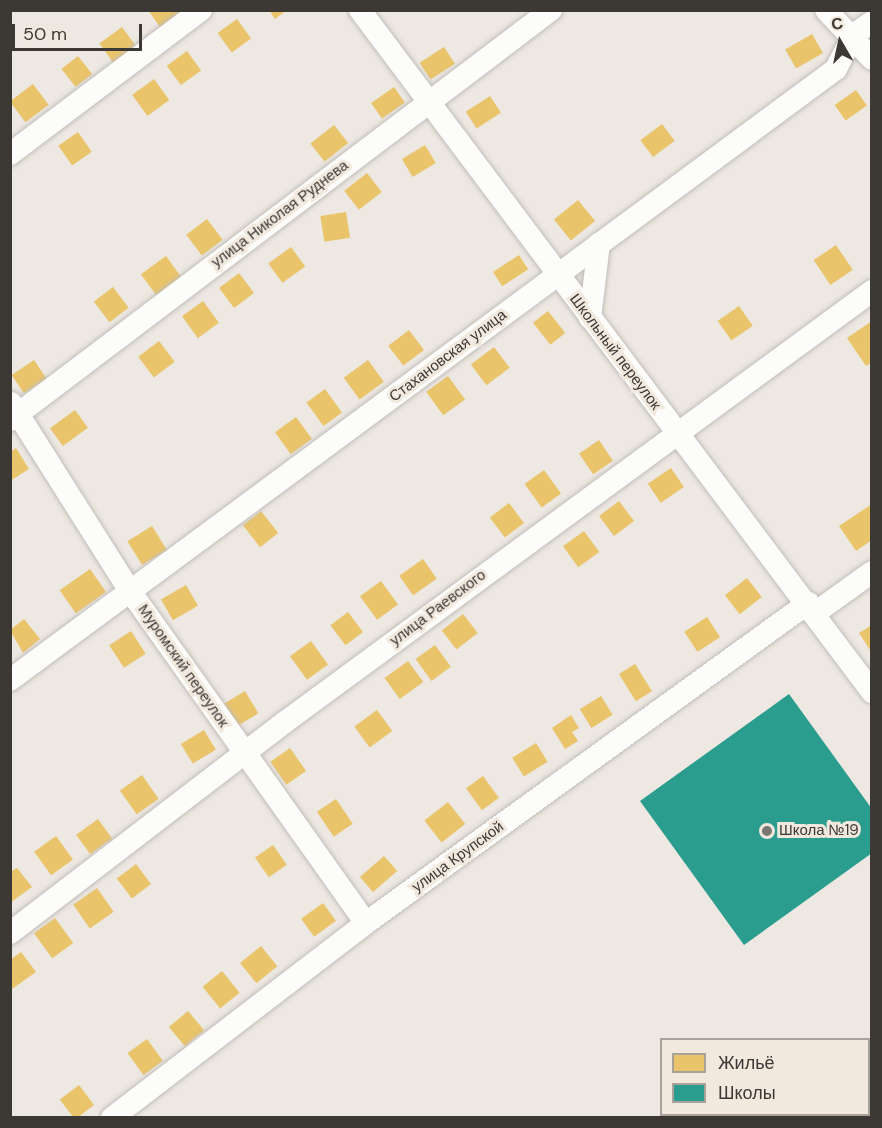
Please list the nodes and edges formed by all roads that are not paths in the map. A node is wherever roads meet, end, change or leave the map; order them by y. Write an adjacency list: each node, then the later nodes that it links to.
1 (201, 10): 8 (street)
2 (360, 10): 7 (street, Школьный переулок)
3 (551, 10): 7 (street, улица Николая Руднева)
4 (826, 10): 5 (street)
5 (862, 28): 6 (street); 9 (street, Стахановская улица)
6 (872, 58)
7 (427, 102): 10 (street, Школьный переулок); 13 (street, улица Николая Руднева)
8 (10, 154)
9 (599, 244): 10 (street, Стахановская улица); 12 (street)
10 (557, 275): 12 (street, Школьный переулок); 16 (street, Стахановская улица)
11 (872, 291): 14 (street, улица Раевского)
12 (590, 318): 14 (street, Школьный переулок)
13 (13, 412): 16 (street, Муромский переулок)
14 (677, 433): 17 (street, Школьный переулок); 20 (street, улица Раевского)
15 (872, 572): 17 (street, улица Крупской)
16 (130, 591): 18 (street, Стахановская улица); 20 (street, Муромский переулок)
17 (811, 608): 19 (street, Школьный переулок); 21 (street, улица Крупской)
18 (10, 680)
19 (872, 692)
20 (246, 755): 21 (street, Муромский переулок); 22 (street, улица Раевского)
21 (366, 923): 23 (street, улица Крупской)
22 (10, 933)
23 (112, 1118)

